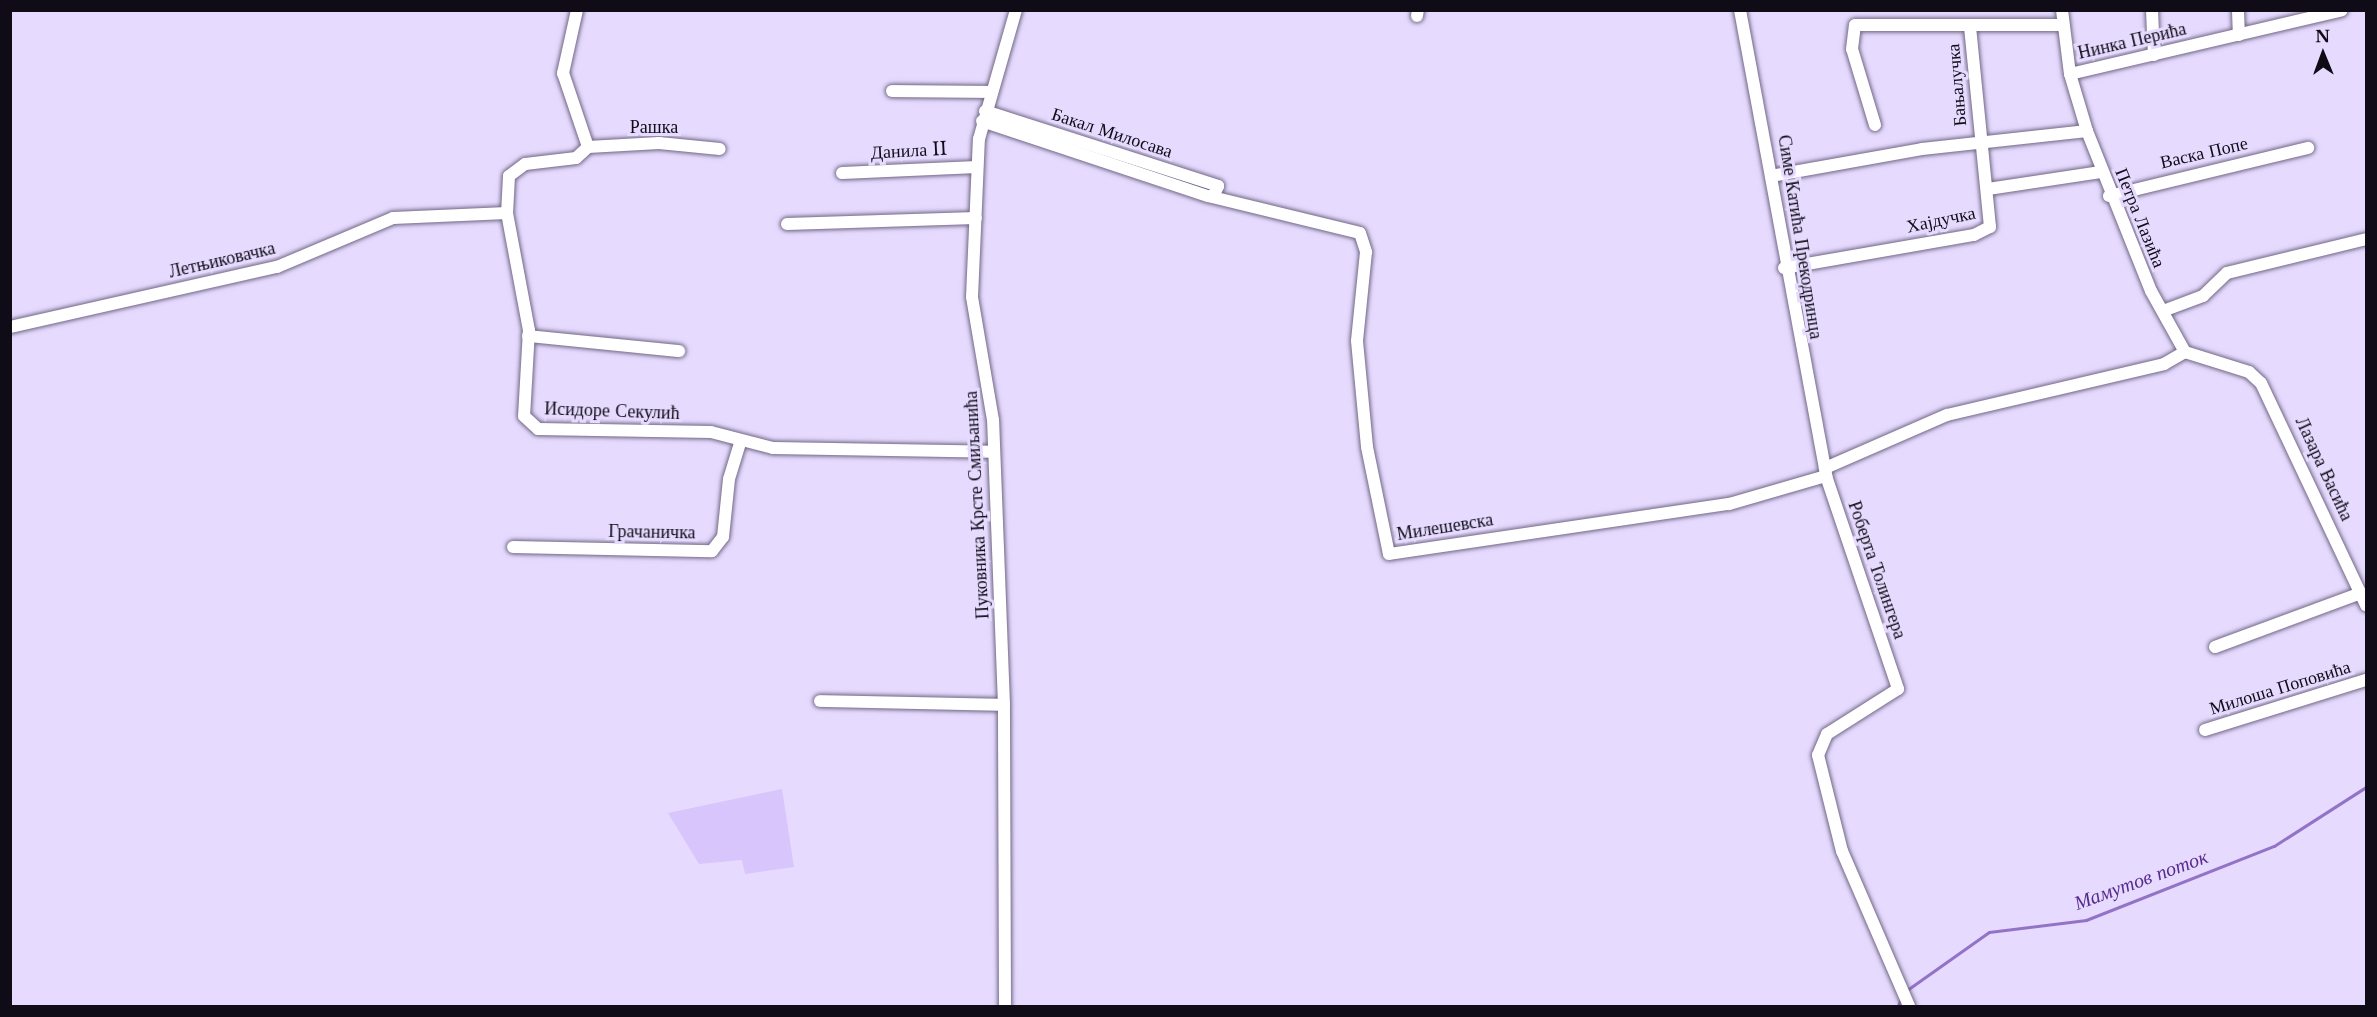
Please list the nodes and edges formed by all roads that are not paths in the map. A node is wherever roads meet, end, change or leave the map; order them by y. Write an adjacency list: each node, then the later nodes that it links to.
1 (577, 10): 20 (street)
2 (1016, 10): 15 (street, Пуковника Крсте Смиљанића)
3 (1740, 10): 26 (street, Симе Катића Прекодринца)
4 (2062, 10): 9 (street, Петра Лазића)
5 (2152, 10): 12 (street)
6 (2238, 10): 11 (street)
7 (2342, 10): 8 (street, Нинка Перића)
8 (2317, 14): 11 (street, Нинка Перића)
9 (2062, 24): 10 (street); 13 (street, Петра Лазића)
10 (1970, 25): 17 (street); 19 (street, Бањалучка)
11 (2239, 35): 12 (street, Нинка Перића)
12 (2154, 55): 13 (street, Нинка Перића)
13 (2070, 74): 18 (street, Петра Лазића)
14 (892, 91): 15 (street)
15 (990, 92): 16 (street, Пуковника Крсте Смиљанића)
16 (983, 116): 23 (street, Пуковника Крсте Смиљанића); 32 (street, Бакал Милосава)
17 (1875, 125)
18 (2087, 131): 19 (street); 24 (street, Петра Лазића)
19 (1980, 143): 26 (street); 27 (street, Бањалучка)
20 (588, 147): 22 (street, Рашка); 29 (street, Исидоре Секулић)
21 (2308, 148): 28 (street, Васка Попе)
22 (720, 150)
23 (977, 166): 25 (street, Данила II); 30 (street, Пуковника Крсте Смиљанића)
24 (2101, 172): 27 (street, Хајдучка); 28 (street, Петра Лазића)
25 (842, 173)
26 (1771, 176): 34 (street, Симе Катића Прекодринца)
27 (1988, 189): 34 (street, Хајдучка)
28 (2109, 196): 35 (street, Петра Лазића)
29 (507, 213): 36 (street, Летњиковачка); 37 (street, Исидоре Секулић)
30 (976, 218): 31 (street); 41 (street, Пуковника Крсте Смиљанића)
31 (787, 224)
32 (1360, 233): 42 (street, Милешевска)
33 (2367, 238): 35 (street)
34 (1784, 268): 42 (street, Симе Катића Прекодринца)
35 (2163, 311): 39 (street, Петра Лазића)
36 (10, 327)
37 (528, 336): 38 (street); 40 (street, Исидоре Секулић)
38 (679, 351)
39 (2185, 352): 42 (street); 44 (street, Лазара Васића)
40 (740, 443): 41 (street, Исидоре Секулић); 43 (street, Грачаничка)
41 (993, 452): 48 (street, Пуковника Крсте Смиљанића)
42 (1825, 472): 51 (street, Роберта Толингера)
43 (513, 547)
44 (2364, 599): 45 (street)
45 (2215, 647)
46 (2367, 680): 49 (street, Милоша Поповића)
47 (820, 701): 48 (street)
48 (1004, 705): 50 (street, Пуковника Крсте Смиљанића)
49 (2205, 730)
50 (1005, 1006)
51 (1909, 1006)

